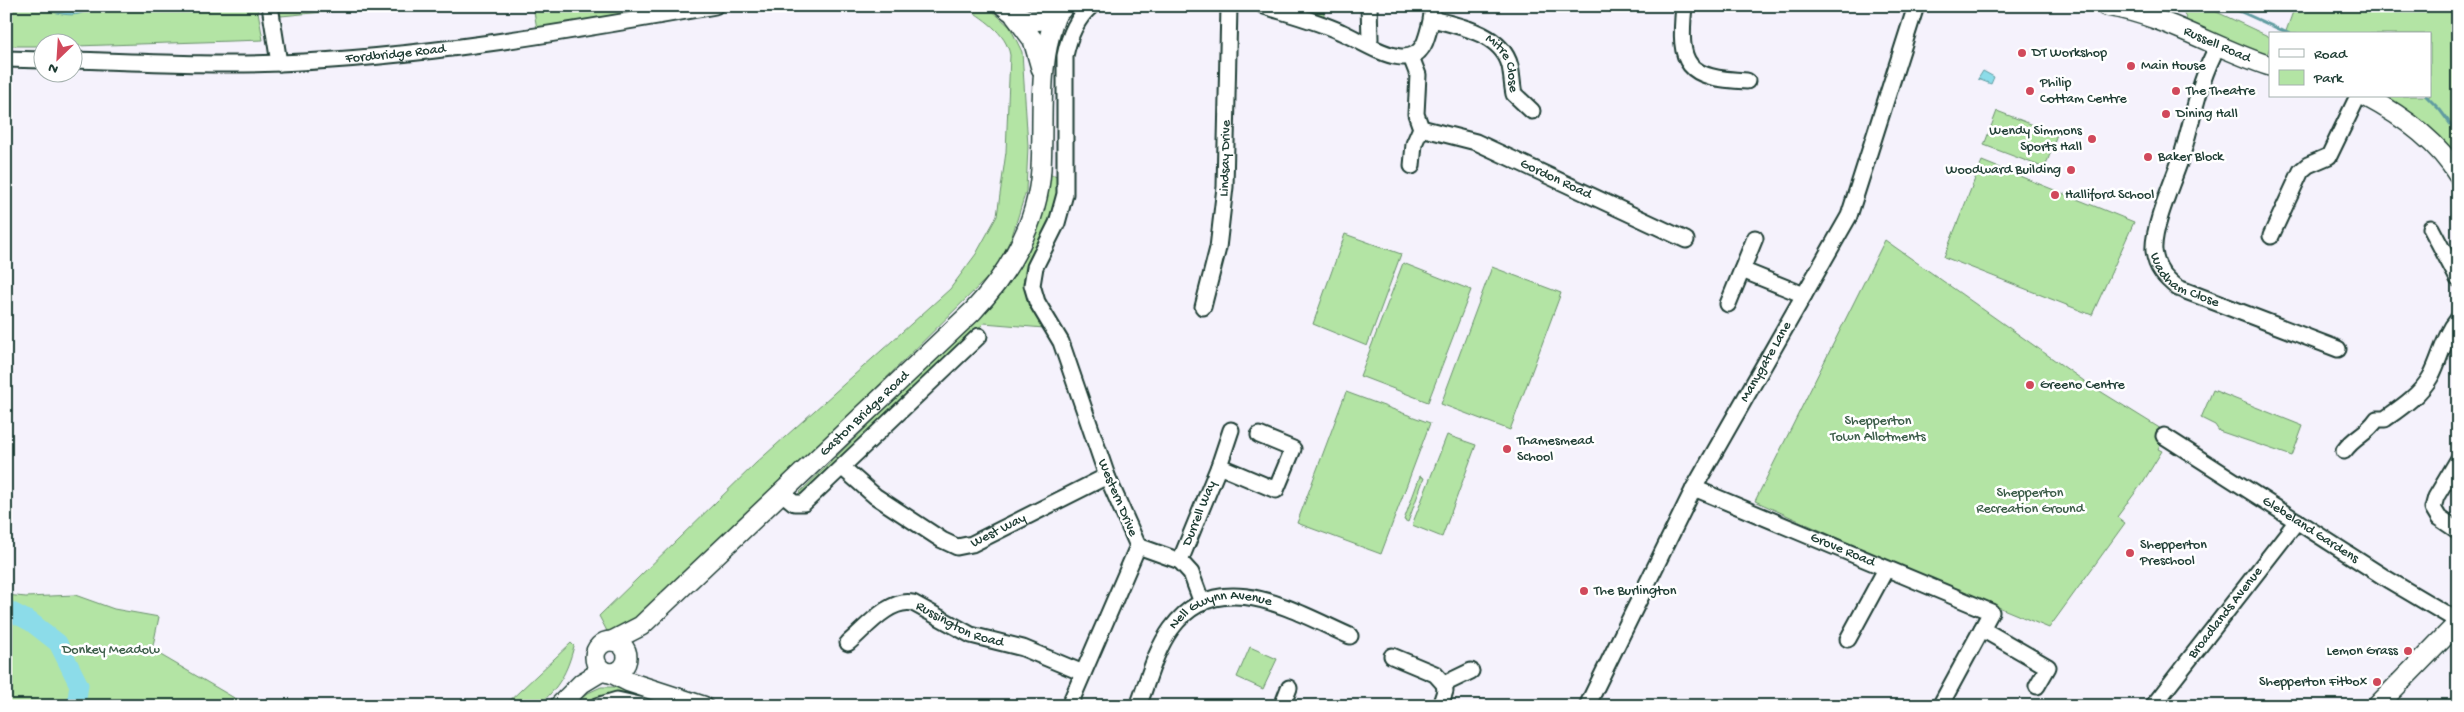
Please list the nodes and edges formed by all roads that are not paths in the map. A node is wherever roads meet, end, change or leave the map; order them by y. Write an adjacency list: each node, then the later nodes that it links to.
1 (270, 6): 19 (street)
2 (715, 6): 19 (street, Fordbridge Road)
3 (1229, 6): 39 (street, Lindsay Drive)
4 (1264, 6): 13 (street)
5 (1369, 6): 13 (street)
6 (1684, 6): 22 (street)
7 (1916, 6): 37 (street, Manygate Lane)
8 (2106, 6): 14 (main road, Russell Road)
9 (1089, 8): 29 (street)
10 (1060, 10): 11 (main road); 21 (main road, Gaston Bridge Road)
11 (1009, 11): 21 (main road, Gaston Bridge Road)
12 (1432, 12): 15 (street); 25 (street, Mitre Close)
13 (1367, 44): 15 (street)
14 (2218, 46): 20 (main road, Russell Road); 42 (street, Wadham Close)
15 (1410, 57): 26 (street)
16 (6, 59): 17 (street)
17 (32, 60)
18 (82, 60): 19 (street, Fordbridge Road)
19 (279, 63)
20 (2269, 66)
21 (1042, 72): 28 (main road, Gaston Bridge Road)
22 (1747, 81)
23 (2357, 98): 32 (street)
24 (2369, 98): 30 (main road)
25 (1532, 111)
26 (1421, 128): 27 (street); 34 (street, Gordon Road)
27 (1412, 166)
28 (1041, 168): 29 (street); 52 (main road, Gaston Bridge Road)
29 (1066, 168): 50 (street, Western Drive)
30 (2458, 175)
31 (2431, 228): 36 (street)
32 (2271, 236)
33 (1755, 238): 35 (street)
34 (1686, 240)
35 (1742, 270): 37 (street); 38 (street)
36 (2458, 279)
37 (1804, 295): 51 (street, Manygate Lane)
38 (1728, 304)
39 (1203, 307)
40 (2458, 319): 46 (street)
41 (980, 336): 49 (street)
42 (2337, 350)
43 (1231, 430): 48 (street, Durrell Way)
44 (1259, 435): 48 (street, Durrell Way)
45 (2164, 436): 53 (street, Glebeland Gardens)
46 (2344, 450)
47 (2458, 460): 54 (street)
48 (1218, 466): 56 (street, Durrell Way)
49 (843, 468): 50 (street, West Way); 52 (street)
50 (1107, 476): 55 (street, Western Drive)
51 (1694, 488): 57 (street, Grove Road); 79 (street, Manygate Lane)
52 (783, 494): 65 (main road, Gaston Bridge Road)
53 (2297, 521): 59 (street, Glebeland Gardens); 81 (street, Broadlands Avenue)
54 (2458, 531)
55 (1138, 546): 56 (street, Durrell Way); 67 (street, Western Drive)
56 (1180, 561): 58 (street, Durrell Way)
57 (1886, 569): 60 (street, Grove Road); 62 (street)
58 (1202, 603): 61 (street, Nell Gwynn Avenue); 76 (street, Nell Gwynn Avenue)
59 (2458, 622): 82 (main road)
60 (1982, 629): 69 (street); 80 (street)
61 (1350, 636)
62 (1848, 640)
63 (848, 643): 67 (street, Russington Road)
64 (1392, 656): 68 (street)
65 (612, 660): 71 (main road, Gaston Bridge Road); 74 (main road)
66 (1471, 671): 68 (street)
67 (1083, 672): 75 (street, Western Drive)
68 (1444, 684): 78 (street)
69 (2037, 686)
70 (1289, 688): 77 (street)
71 (559, 706)
72 (597, 706): 73 (street)
73 (644, 706)
74 (703, 706)
75 (1069, 706)
76 (1138, 706)
77 (1282, 706)
78 (1440, 706)
79 (1587, 706)
80 (1940, 706)
81 (2153, 706)
82 (2377, 706)

